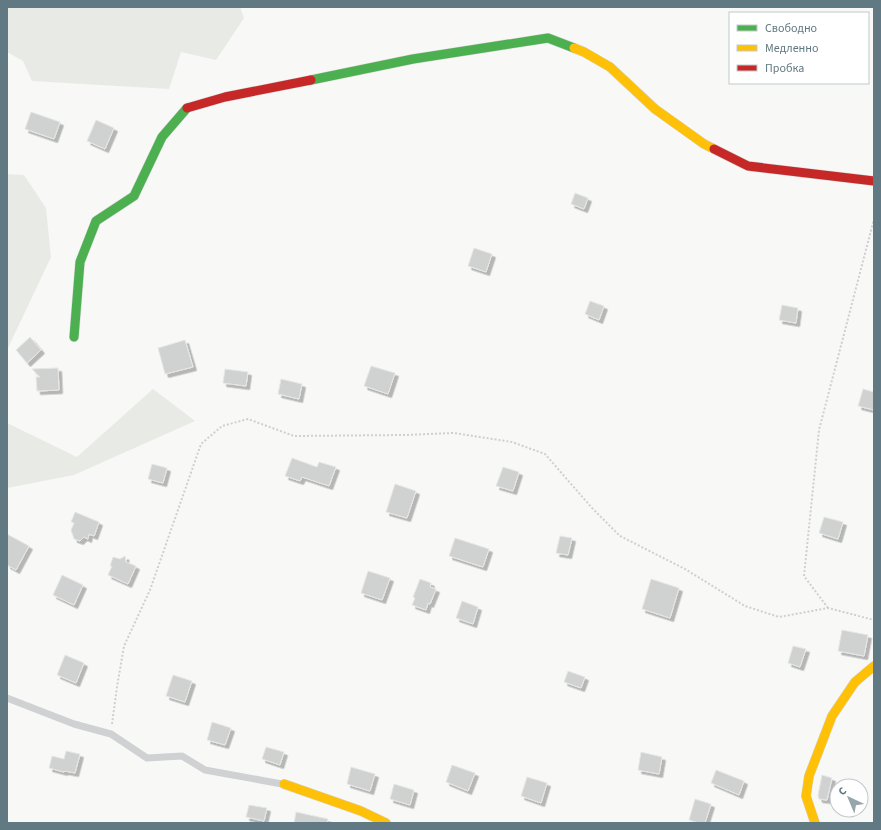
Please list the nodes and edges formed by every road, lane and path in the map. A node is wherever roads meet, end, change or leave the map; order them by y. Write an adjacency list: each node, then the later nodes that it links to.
1 (874, 181): 3 (street)
2 (874, 220): 4 (path)
3 (74, 337)
4 (828, 608): 5 (path); 8 (path)
5 (874, 620)
6 (874, 666): 11 (street)
7 (7, 698): 8 (lane)
8 (111, 734): 9 (lane)
9 (284, 784): 10 (street)
10 (386, 823)
11 (815, 823)

